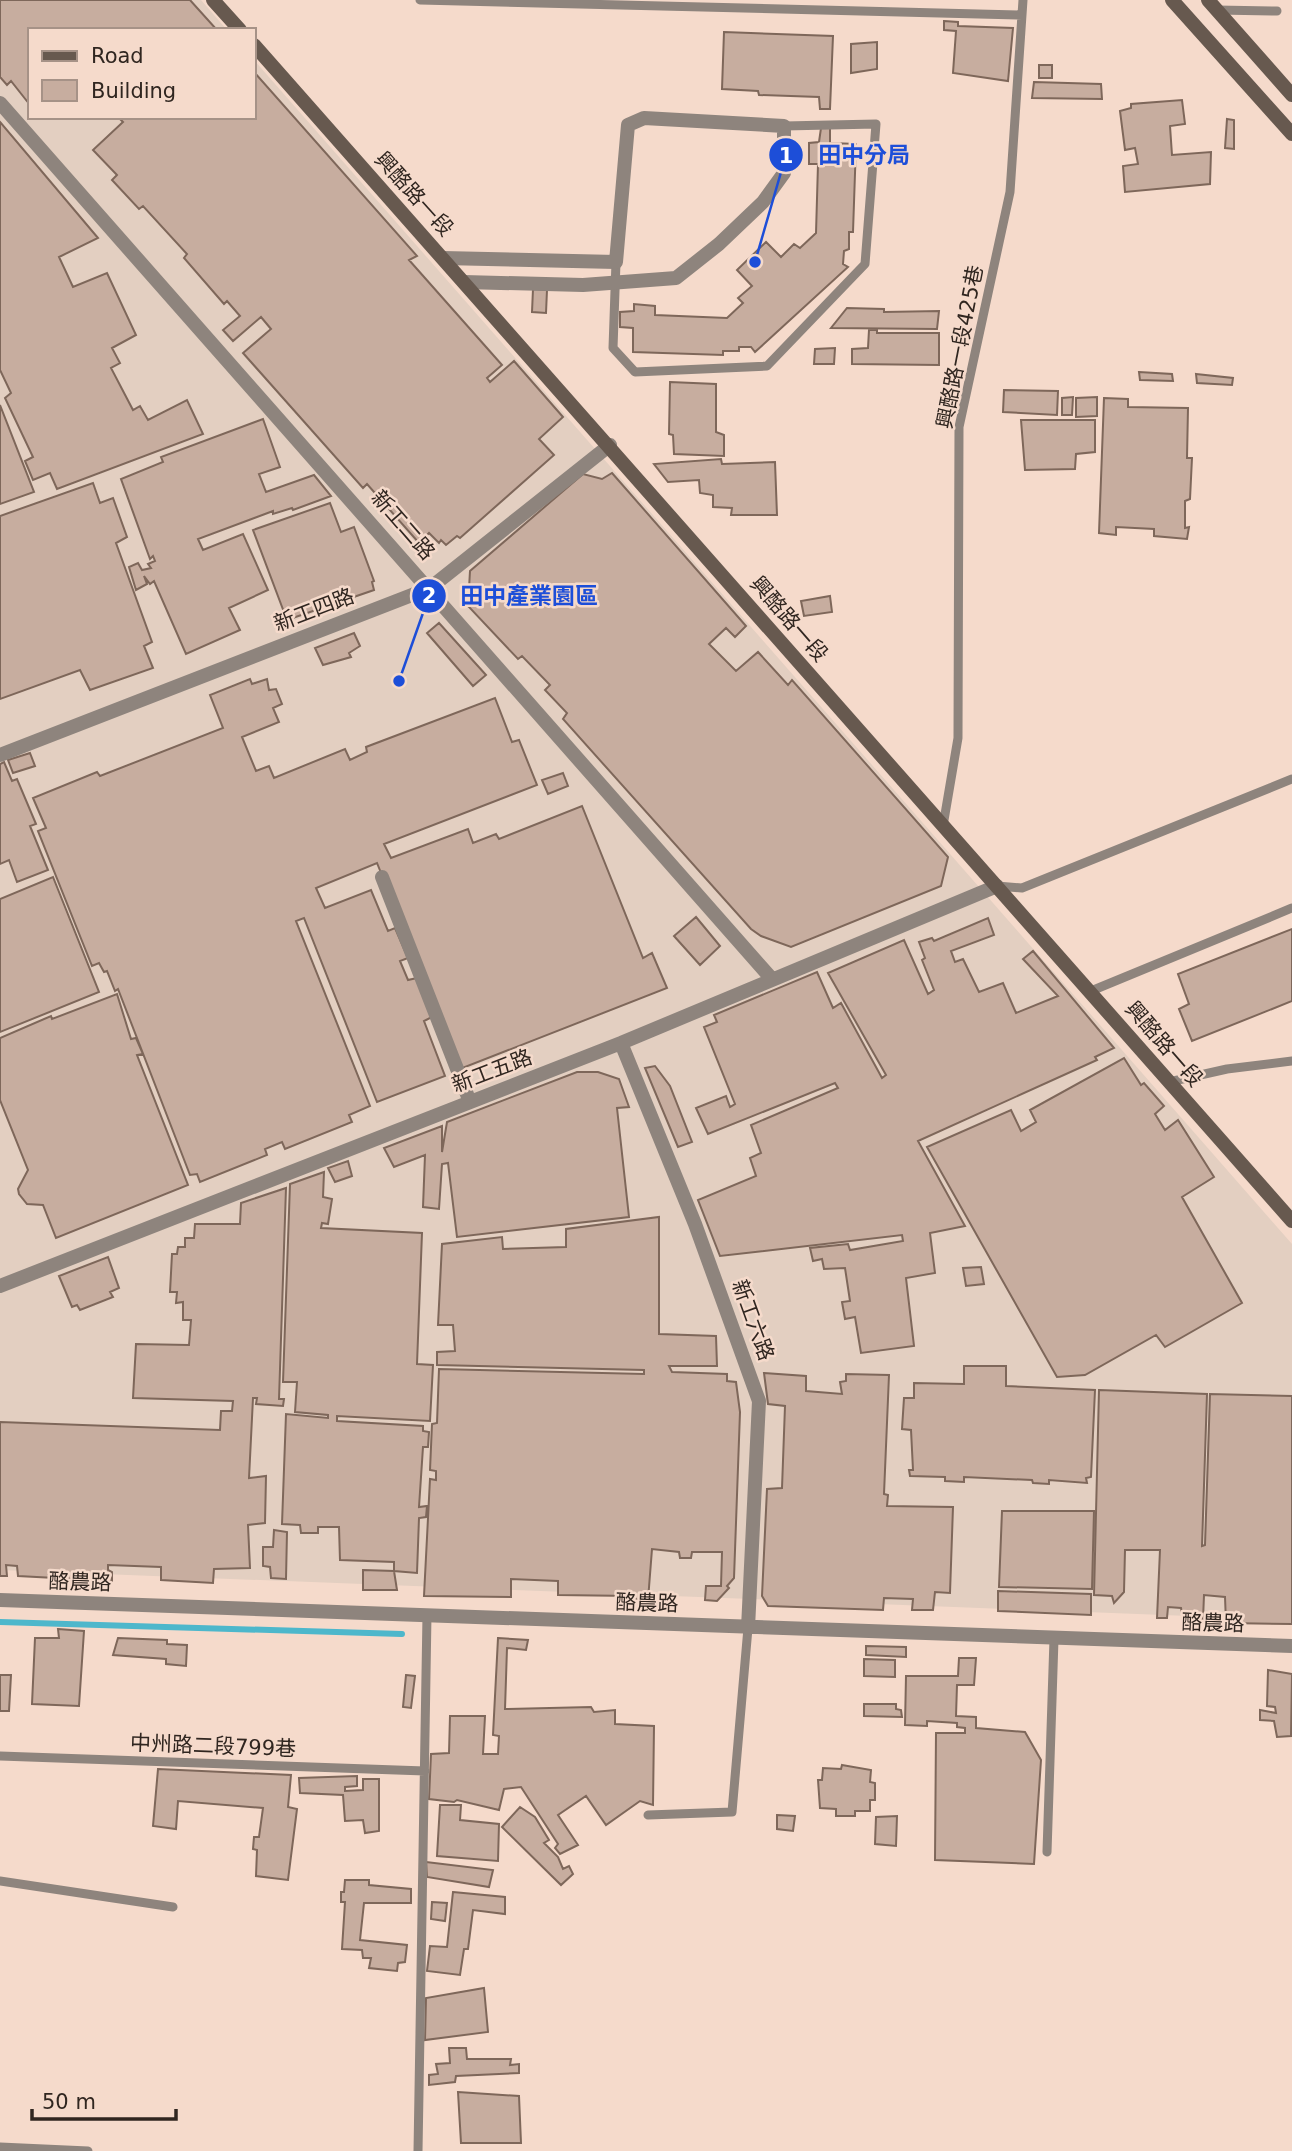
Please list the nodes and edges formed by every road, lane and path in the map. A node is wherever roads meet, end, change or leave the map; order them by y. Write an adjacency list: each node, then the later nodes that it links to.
1 (213, 0): 8 (street)
2 (419, 0): 7 (lane)
3 (1023, 0): 7 (lane, 興酪路一段425巷)
4 (1172, 0): 13 (street)
5 (1212, 5): 6 (lane); 10 (street)
6 (1277, 12)
7 (1022, 15): 22 (lane, 興酪路一段425巷)
8 (238, 28)
9 (256, 48): 14 (street, 興酪路一段)
10 (1292, 95)
11 (0, 103): 19 (street, 新工二路)
12 (784, 126): 15 (street); 17 (street); 17 (lane)
13 (1292, 134)
14 (443, 258): 15 (street); 16 (street, 興酪路一段)
15 (616, 262): 17 (lane)
16 (464, 282): 17 (street); 18 (street, 興酪路一段)
17 (614, 282)
18 (610, 445): 19 (street, 新工四路); 22 (street, 興酪路一段)
19 (430, 588): 20 (street, 新工四路); 26 (street, 新工二路)
20 (0, 755)
21 (1292, 779): 24 (lane)
22 (943, 828): 24 (street, 興酪路一段)
23 (382, 877): 31 (street)
24 (996, 886): 26 (street, 新工五路); 27 (street, 興酪路一段)
25 (1292, 908): 27 (lane)
26 (771, 978): 28 (street, 新工五路)
27 (1091, 991): 30 (street, 興酪路一段)
28 (621, 1043): 31 (street, 新工五路); 36 (street, 新工六路)
29 (1292, 1061): 30 (lane)
30 (1169, 1082): 32 (street, 興酪路一段)
31 (470, 1102): 33 (street, 新工五路)
32 (1292, 1221)
33 (0, 1286)
34 (0, 1601): 35 (street, 酪農路)
35 (427, 1615): 36 (street, 酪農路); 40 (lane)
36 (748, 1628): 37 (street, 酪農路); 41 (lane)
37 (1054, 1639): 38 (street, 酪農路); 42 (lane)
38 (1292, 1646)
39 (0, 1756): 40 (lane, 中州路二段799巷)
40 (425, 1771): 47 (lane)
41 (648, 1815)
42 (1047, 1852)
43 (0, 1881): 44 (lane)
44 (173, 1907)
45 (0, 2147): 46 (lane)
46 (88, 2151)
47 (418, 2151)

